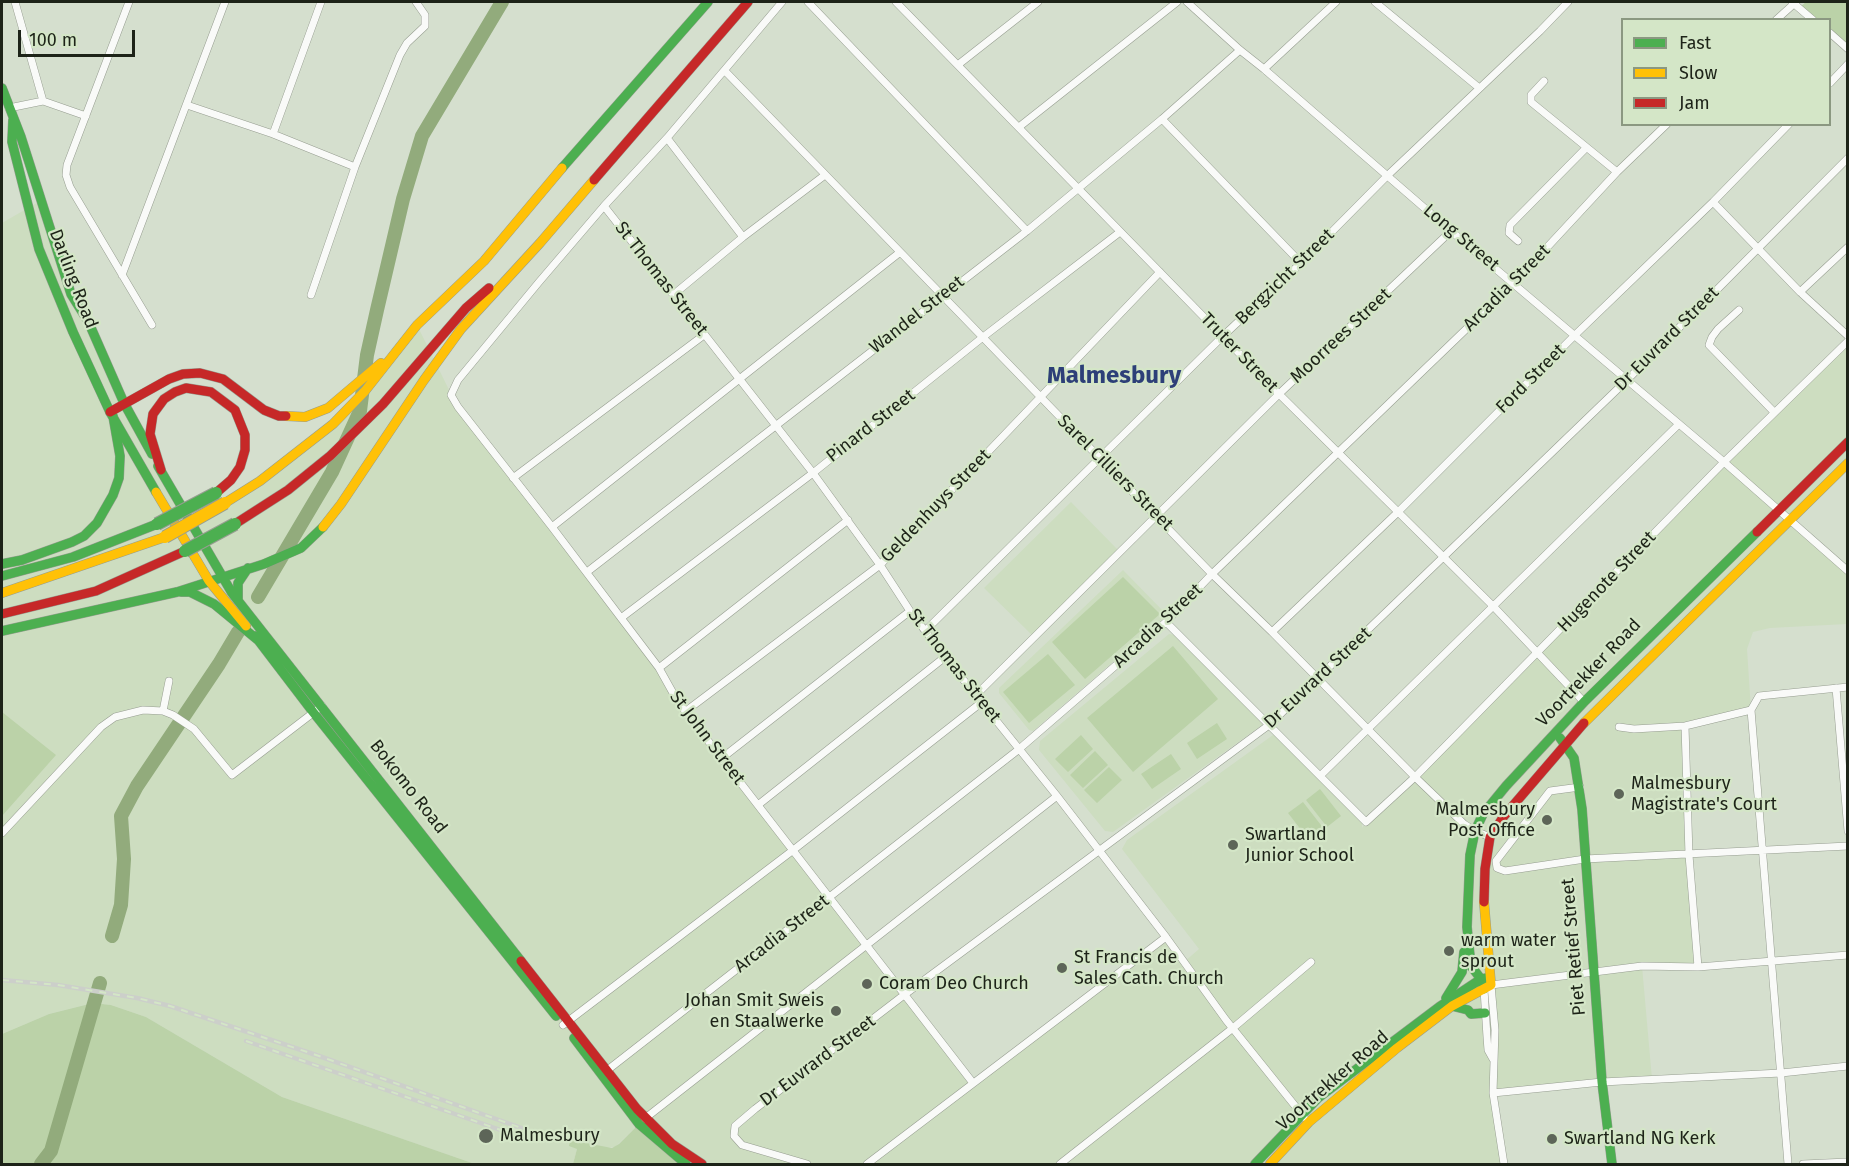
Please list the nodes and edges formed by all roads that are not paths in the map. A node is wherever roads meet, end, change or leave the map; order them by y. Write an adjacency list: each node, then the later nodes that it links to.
1 (15, 2): 31 (street)
2 (129, 2): 34 (street)
3 (225, 2): 32 (street)
4 (321, 2): 39 (street)
5 (416, 2): 43 (street)
6 (708, 2): 74 (main road)
7 (747, 2): 55 (main road)
8 (782, 2): 26 (street)
9 (808, 2): 50 (street)
10 (896, 2): 23 (street, Truter Street)
11 (1038, 2): 23 (street)
12 (1177, 2): 38 (street)
13 (1187, 2): 22 (street, Long Street)
14 (1336, 2): 25 (street)
15 (1375, 2): 29 (street)
16 (1568, 2): 29 (street, Bergzicht Street)
17 (1794, 2): 18 (street); 19 (street)
18 (1778, 18)
19 (1812, 18)
20 (1831, 34): 21 (street)
21 (1848, 49)
22 (1240, 50): 25 (street, Long Street); 35 (street, Wandel Street)
23 (958, 64): 38 (street, Truter Street)
24 (1848, 64): 28 (street)
25 (1264, 69): 46 (street, Long Street)
26 (724, 71): 40 (street); 45 (street, Sarel Cilliers Street)
27 (1544, 81): 41 (street)
28 (1831, 82)
29 (1478, 87): 46 (street, Bergzicht Street)
30 (2, 88): 33 (main road, Darling Road)
31 (43, 101): 33 (street); 34 (street)
32 (187, 105): 39 (street); 61 (street)
33 (11, 114): 79 (main road, Darling Road); 81 (main road, Darling Road)
34 (86, 116): 61 (street)
35 (1162, 119): 47 (street, Wandel Street); 59 (street)
36 (1665, 126): 44 (street, Arcadia Street)
37 (1787, 126): 48 (street, Ford Street)
38 (1019, 127): 47 (street, Truter Street)
39 (273, 134): 43 (street)
40 (667, 138): 49 (street); 53 (street)
41 (1587, 148): 44 (street); 54 (street)
42 (1848, 158): 56 (street, Dr Euvrard Street)
43 (355, 167): 64 (street)
44 (1617, 172): 62 (street, Arcadia Street)
45 (825, 175): 53 (street); 58 (street, Sarel Cilliers Street)
46 (1388, 175): 51 (street, Long Street); 59 (street, Bergzicht Street)
47 (1079, 189): 50 (street, Wandel Street); 52 (street, Truter Street)
48 (1713, 202): 56 (street); 69 (street, Ford Street)
49 (604, 206): 65 (street, St Thomas Street); 91 (street, St John Street)
50 (1027, 231): 66 (street, Wandel Street)
51 (1451, 231): 62 (street, Long Street); 77 (street, Moorrees Street)
52 (1120, 232): 60 (street, Truter Street); 72 (street, Pinard Street)
53 (743, 237): 65 (street)
54 (1518, 240)
55 (540, 243): 101 (main road); 113 (main road, bridge)
56 (1758, 247): 63 (street); 76 (street, Dr Euvrard Street)
57 (1848, 247): 63 (street)
58 (899, 253): 66 (street, Sarel Cilliers Street); 75 (street)
59 (1301, 263): 71 (street, Bergzicht Street)
60 (1160, 272): 71 (street, Truter Street); 78 (street, Geldenhuys Street)
61 (122, 275): 68 (street)
62 (1514, 283): 69 (street, Long Street); 85 (street, Arcadia Street)
63 (1800, 292): 73 (street)
64 (311, 295)
65 (673, 295): 70 (street, St Thomas Street)
66 (942, 295): 72 (street, Sarel Cilliers Street); 83 (street, Wandel Street)
67 (1739, 310): 80 (street)
68 (152, 325)
69 (1575, 334): 76 (street, Long Street); 93 (street, Ford Street)
70 (704, 335): 75 (street, St Thomas Street); 91 (street)
71 (1223, 336): 77 (street, Truter Street); 86 (street, Bergzicht Street)
72 (983, 337): 78 (street, Sarel Cilliers Street); 90 (street, Pinard Street)
73 (1848, 338): 80 (street, Hugenote Street)
74 (400, 346): 79 (main road); 109 (main road, bridge)
75 (740, 380): 83 (street, St Thomas Street); 97 (street)
76 (1627, 380): 82 (street, Long Street); 98 (street, Dr Euvrard Street)
77 (1279, 394): 85 (street, Truter Street); 94 (street, Moorrees Street)
78 (1040, 397): 86 (street, Sarel Cilliers Street); 100 (street, Geldenhuys Street)
79 (124, 403): 81 (main road); 89 (main road, Bokomo Road)
80 (1774, 412): 87 (street, Hugenote Street)
81 (111, 414): 99 (main road); 107 (main road, Bokomo Road)
82 (1679, 424): 87 (street, Long Street); 111 (street)
83 (775, 426): 90 (street, St Thomas Street); 103 (street, Wandel Street)
84 (1848, 442): 92 (main road, Voortrekker Road)
85 (1337, 453): 93 (street, Truter Street); 104 (street, Arcadia Street)
86 (1100, 457): 94 (street, Sarel Cilliers Street); 116 (street, Bergzicht Street)
87 (1724, 462): 92 (street, Long Street); 120 (street, Hugenote Street)
88 (1848, 463): 96 (main road, Voortrekker Road)
89 (161, 470): 105 (main road, bridge); 106 (main road, Bokomo Road)
90 (813, 472): 95 (street, St Thomas Street); 114 (street, Pinard Street)
91 (513, 478): 97 (street, St John Street)
92 (1778, 509): 96 (street, Long Street); 129 (main road, Voortrekker Road)
93 (1397, 513): 98 (street, Truter Street); 118 (street, Ford Street)
94 (1157, 515): 104 (street, Sarel Cilliers Street); 127 (street, Moorrees Street)
95 (848, 520): 100 (street, St Thomas Street); 122 (street)
96 (1790, 521): 102 (street, Long Street); 138 (main road, Voortrekker Road)
97 (552, 527): 103 (street, St John Street)
98 (1444, 558): 111 (street, Truter Street); 123 (street, Dr Euvrard Street)
99 (2, 564)
100 (880, 565): 112 (street, St Thomas Street); 133 (street, Geldenhuys Street)
101 (248, 568): 106 (main road); 110 (main road)
102 (1848, 571)
103 (586, 572): 114 (street, St John Street)
104 (1212, 574): 115 (street, Arcadia Street); 118 (street, Sarel Cilliers Street)
105 (2, 576)
106 (221, 577): 107 (main road); 110 (main road, Bokomo Road)
107 (209, 581): 108 (main road); 119 (main road, Bokomo Road)
108 (177, 592): 117 (main road); 119 (main road)
109 (2, 593)
110 (238, 600): 130 (main road, Bokomo Road)
111 (1494, 607): 120 (street, Truter Street); 137 (street)
112 (910, 611): 116 (street, St Thomas Street); 140 (street)
113 (2, 614)
114 (621, 618): 122 (street, St John Street)
115 (1166, 622): 134 (street); 139 (street, Arcadia Street)
116 (926, 630): 121 (street, St Thomas Street)
117 (2, 631)
118 (1272, 632): 123 (street, Sarel Cilliers Street)
119 (259, 640): 130 (main road, Bokomo Road)
120 (1537, 654): 129 (street, Truter Street); 142 (street, Hugenote Street)
121 (945, 657): 127 (street, St Thomas Street); 145 (street)
122 (659, 668): 133 (street, St John Street)
123 (1318, 680): 134 (street, Dr Euvrard Street); 137 (street, Sarel Cilliers Street)
124 (169, 681): 132 (street)
125 (1848, 687): 126 (street)
126 (1836, 688): 131 (street); 147 (street)
127 (976, 695): 128 (street, St Thomas Street)
128 (982, 702): 139 (street, St Thomas Street); 152 (street)
129 (1584, 702): 138 (main road, Voortrekker Road)
130 (317, 709): 132 (street); 170 (main road, Bokomo Road)
131 (1751, 710): 135 (street); 151 (street)
132 (163, 711): 148 (street)
133 (686, 711): 140 (street, St John Street)
134 (1269, 726): 141 (street); 153 (street, Dr Euvrard Street)
135 (1685, 726): 136 (street); 154 (street)
136 (1619, 727)
137 (1368, 729): 141 (street); 142 (street, Sarel Cilliers Street)
138 (1560, 738): 143 (main road, Piet Retief Street); 146 (main road, Voortrekker Road); 149 (main road, Voortrekker Road)
139 (1018, 750): 144 (street, St Thomas Street); 156 (street, Arcadia Street)
140 (722, 758): 145 (street, St John Street)
141 (1320, 776): 142 (street, Hugenote Street)
142 (1414, 777): 146 (street, Sarel Cilliers Street)
143 (1580, 787): 155 (main road, Piet Retief Street); 155 (street)
144 (1057, 796): 153 (street, St Thomas Street); 159 (street)
145 (758, 805): 152 (street, St John Street)
146 (1475, 831): 149 (street, Sarel Cilliers Street); 157 (main road, Voortrekker Road)
147 (1848, 831)
148 (2, 833)
149 (1490, 837): 165 (main road, Voortrekker Road)
150 (1848, 846): 151 (street)
151 (1763, 850): 154 (street); 161 (street)
152 (792, 851): 156 (street, St John Street); 170 (street)
153 (1098, 852): 158 (street, St Thomas Street); 166 (street, Dr Euvrard Street)
154 (1689, 855): 155 (street); 163 (street)
155 (1585, 859): 164 (main road, Piet Retief Street)
156 (829, 898): 159 (street, St John Street); 175 (street, Arcadia Street)
157 (1467, 927): 165 (main road, Voortrekker Road); 168 (main road)
158 (1166, 937): 171 (street, St Thomas Street); 177 (street)
159 (866, 944): 166 (street, St John Street); 180 (street)
160 (1848, 955): 161 (street)
161 (1772, 961): 163 (street); 174 (street)
162 (1311, 962): 171 (street)
163 (1698, 966): 164 (street)
164 (1596, 971): 165 (street); 176 (main road, Piet Retief Street)
165 (1487, 983): 167 (main road, Voortrekker Road); 168 (main road, Voortrekker Road); 169 (street); 172 (street)
166 (904, 995): 177 (street, St John Street); 181 (street, Dr Euvrard Street)
167 (1452, 1006): 169 (main road); 179 (main road, Voortrekker Road)
168 (1438, 1007): 179 (main road, Voortrekker Road)
169 (1485, 1013): 172 (street)
170 (565, 1023): 175 (main road, Bokomo Road)
171 (1233, 1028): 179 (street, St Thomas Street); 188 (street)
172 (1495, 1064): 178 (street)
173 (1848, 1066): 174 (street)
174 (1781, 1072): 176 (street); 193 (street)
175 (604, 1073): 180 (main road, Bokomo Road)
176 (1602, 1082): 178 (street); 192 (main road, Piet Retief Street)
177 (973, 1083): 187 (street)
178 (1493, 1093): 191 (street)
179 (1305, 1118): 189 (main road, Voortrekker Road); 190 (main road, Voortrekker Road)
180 (642, 1121): 183 (main road, Bokomo Road); 184 (main road, Bokomo Road)
181 (776, 1155): 185 (street); 186 (street)
182 (1848, 1162): 194 (street)
183 (686, 1164)
184 (702, 1164)
185 (773, 1164)
186 (807, 1164)
187 (867, 1164)
188 (1060, 1164)
189 (1256, 1164)
190 (1270, 1164)
191 (1504, 1164)
192 (1612, 1164)
193 (1788, 1164)
194 (1803, 1164)

